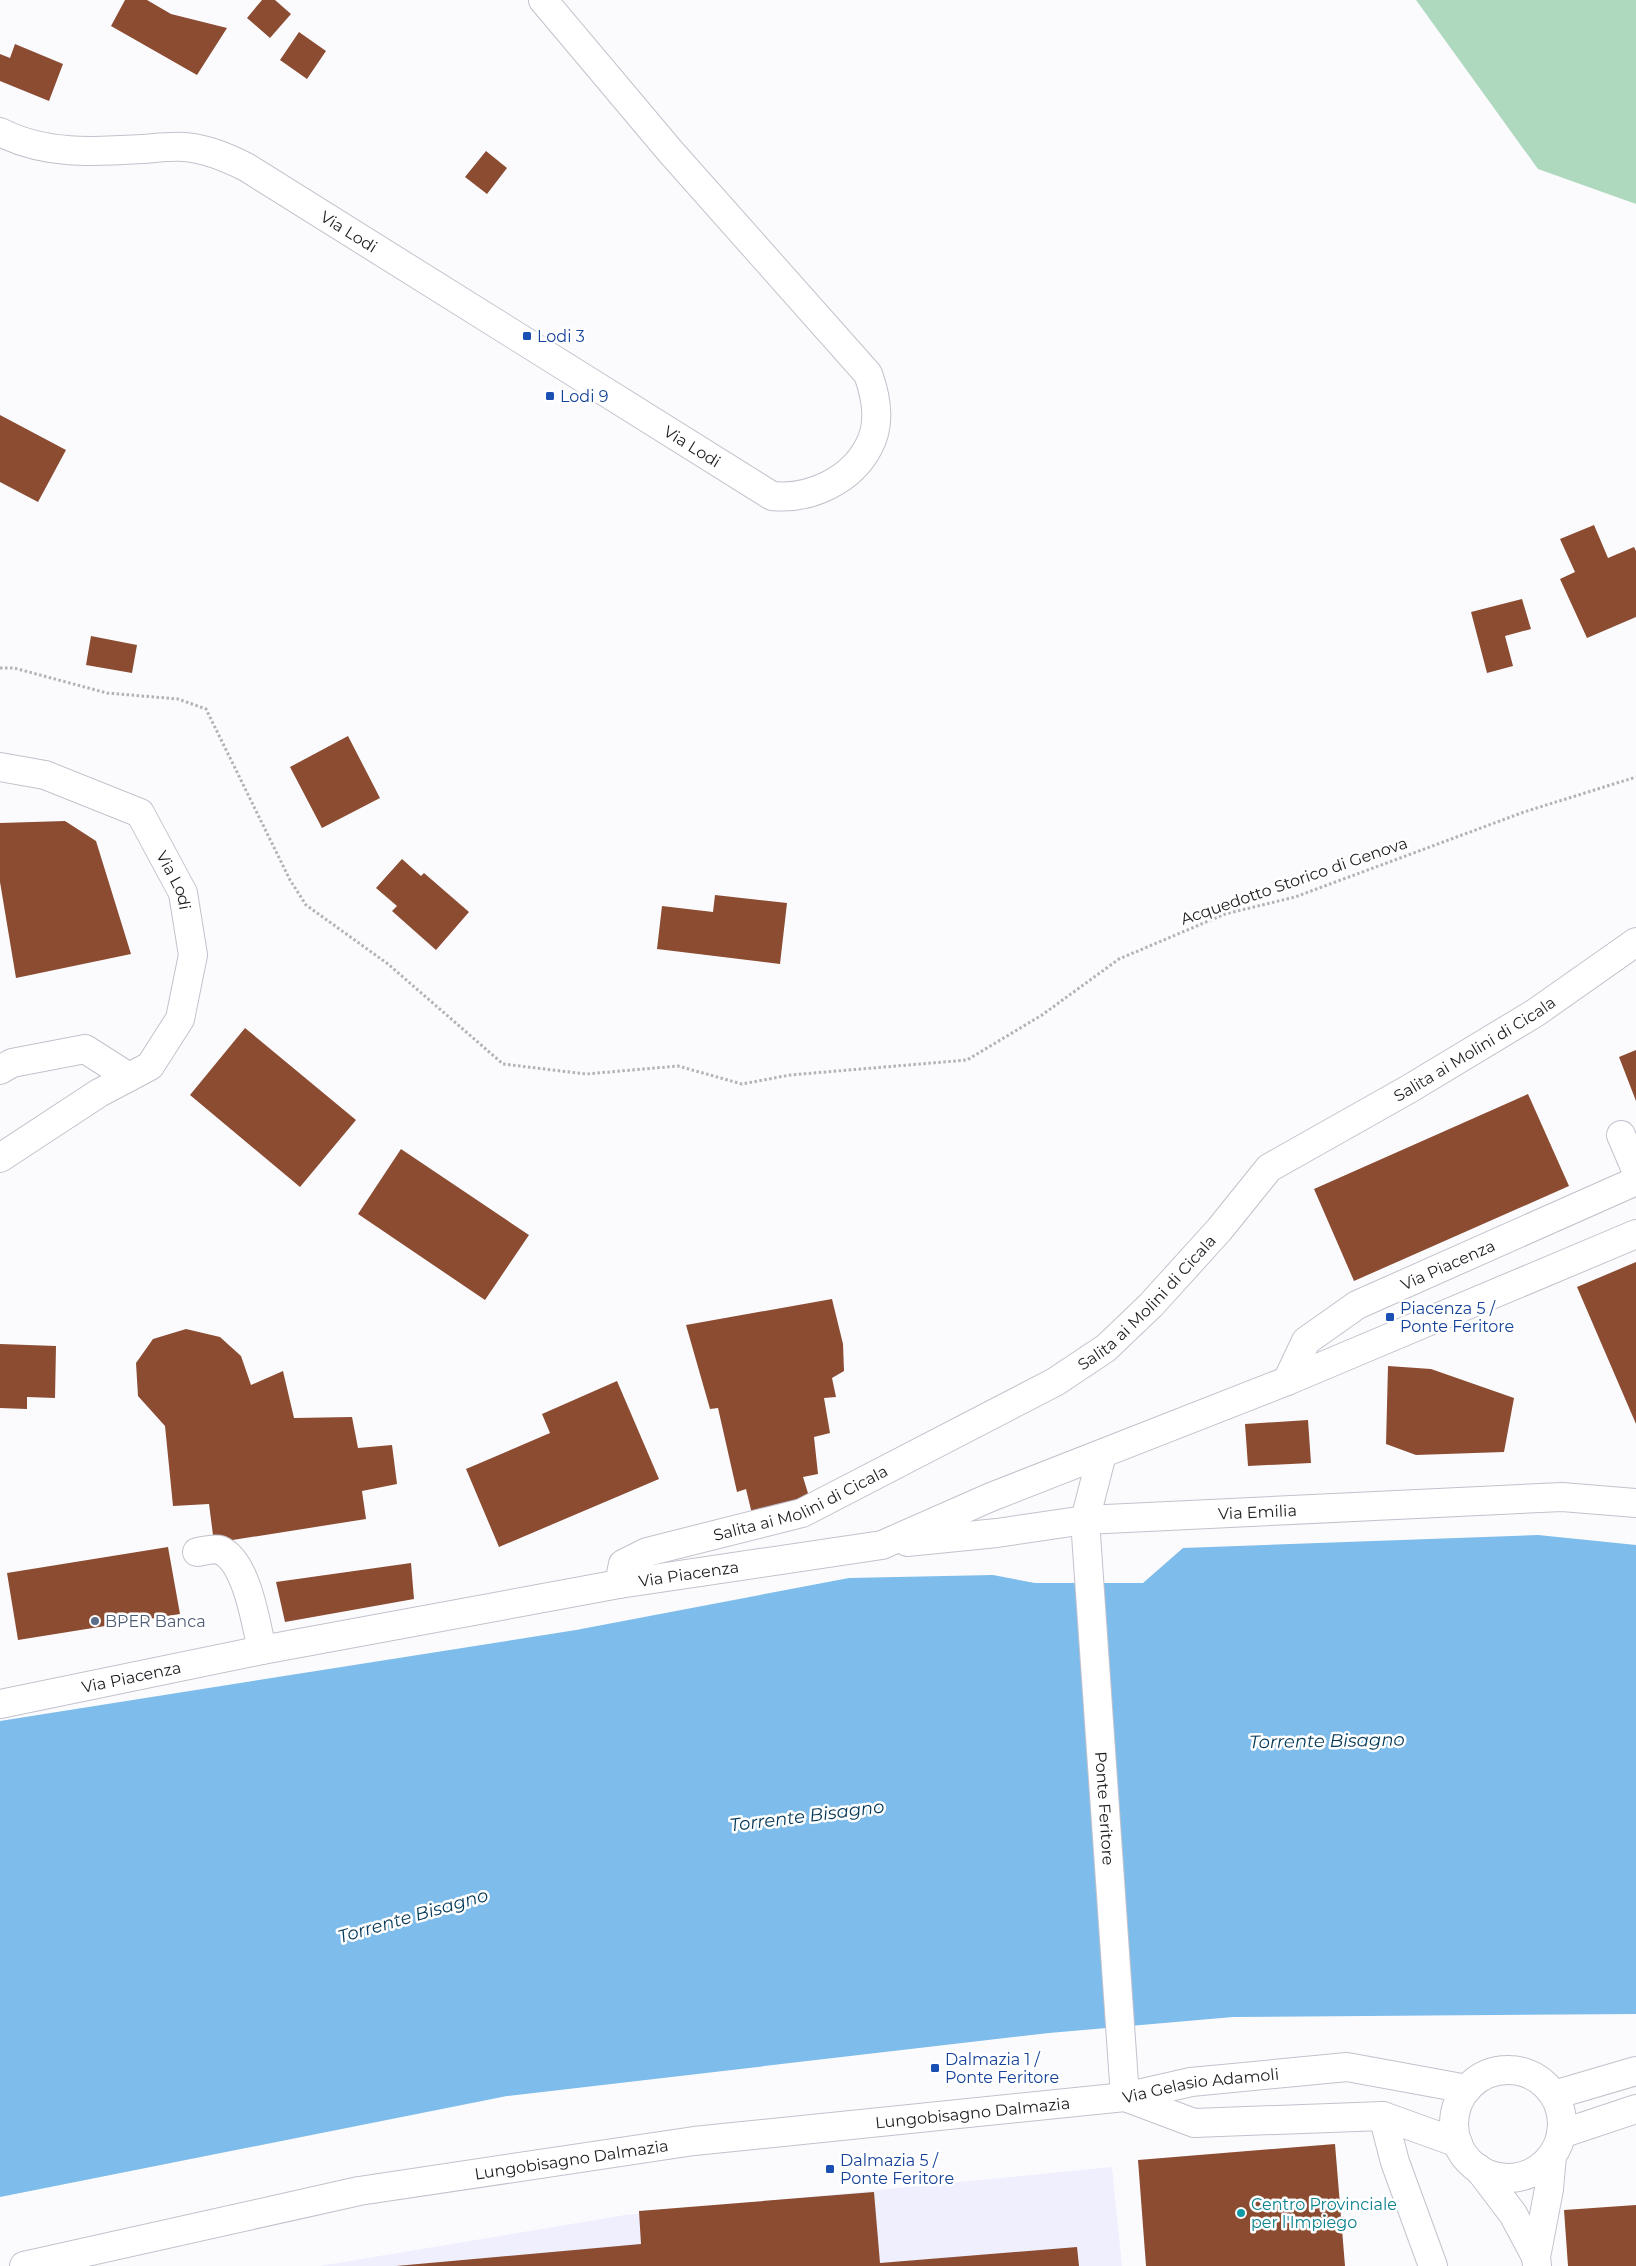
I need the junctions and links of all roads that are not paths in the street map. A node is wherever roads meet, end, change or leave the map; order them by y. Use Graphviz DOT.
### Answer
graph roads {
  1 [pos="543,0"];
  2 [pos="0,132"];
  3 [pos="0,767"];
  4 [pos="1636,942"];
  5 [pos="0,1070"];
  6 [pos="129,1077"];
  7 [pos="1621,1135"];
  8 [pos="0,1158"];
  9 [pos="1636,1170"];
  10 [pos="1636,1181"];
  11 [pos="1636,1234"];
  12 [pos="1287,1381"];
  13 [pos="1102,1454"];
  14 [pos="1636,1503"];
  15 [pos="1085,1520"];
  16 [pos="882,1544"];
  17 [pos="197,1552"];
  18 [pos="619,1584"];
  19 [pos="262,1650"];
  20 [pos="0,1704"];
  21 [pos="1636,2071"];
  22 [pos="1467,2089"];
  23 [pos="1554,2095"];
  24 [pos="1125,2096"];
  25 [pos="1636,2110"];
  26 [pos="1383,2116"];
  27 [pos="1458,2143"];
  28 [pos="1556,2145"];
  29 [pos="1478,2168"];
  30 [pos="1537,2261"];
  31 [pos="29,2266"];
  32 [pos="1433,2266"];
  1 -- 2 [label="main road, Via Lodi"];
  3 -- 6 [label="main road, Via Lodi"];
  4 -- 18 [label="main road, Salita ai Molini di Cicala"];
  5 -- 6 [label="main road"];
  6 -- 8 [label="main road, Via Lodi"];
  7 -- 9 [label="main road"];
  10 -- 12 [label="main road, Via Piacenza"];
  11 -- 12 [label="main road, Via Piacenza"];
  12 -- 13 [label="main road, Via Piacenza"];
  13 -- 15 [label="main road"];
  13 -- 16 [label="main road, Via Piacenza"];
  14 -- 15 [label="main road, Via Emilia"];
  15 -- 16 [label="main road, Via Emilia"];
  15 -- 24 [label="main road, Ponte Feritore"];
  16 -- 18 [label="main road, Via Piacenza"];
  17 -- 19 [label="main road"];
  18 -- 19 [label="main road, Via Piacenza"];
  19 -- 20 [label="main road, Via Piacenza"];
  21 -- 23 [label="main road"];
  22 -- 23 [label="main road"];
  22 -- 24 [label="main road, Via Gelasio Adamoli"];
  22 -- 27 [label="main road"];
  23 -- 28 [label="main road"];
  24 -- 26 [label="main road, Via Gelasio Adamoli"];
  24 -- 31 [label="main road, Lungobisagno Dalmazia"];
  25 -- 28 [label="main road"];
  26 -- 27 [label="main road, Via Gelasio Adamoli"];
  26 -- 32 [label="main road"];
  27 -- 29 [label="main road"];
  28 -- 29 [label="main road"];
  28 -- 30 [label="main road"];
  29 -- 30 [label="main road"];
}
